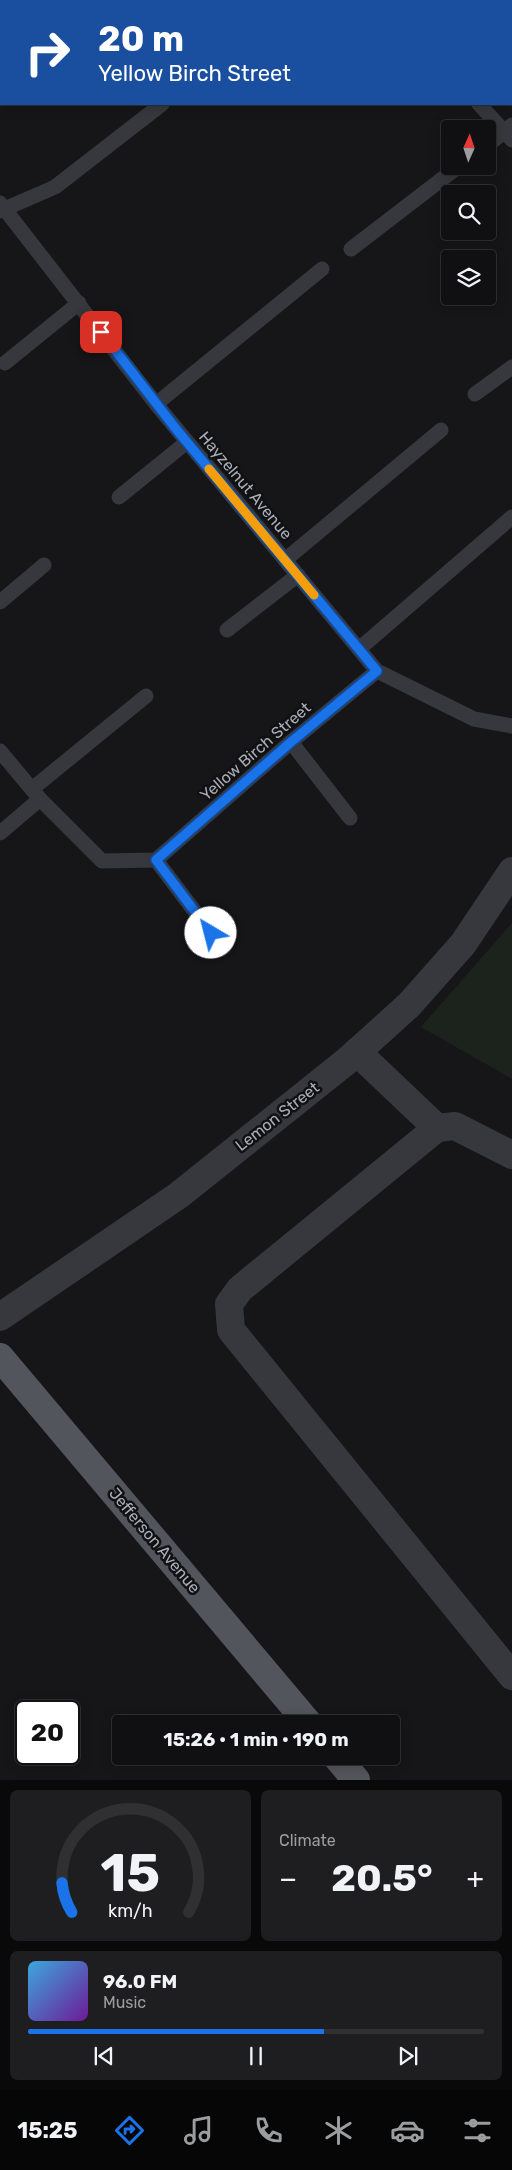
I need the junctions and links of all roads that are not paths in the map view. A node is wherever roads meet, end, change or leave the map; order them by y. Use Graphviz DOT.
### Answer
graph roads {
  1 [pos="161,105"];
  2 [pos="480,105"];
  3 [pos="510,132"];
  4 [pos="496,140"];
  5 [pos="447,175"];
  6 [pos="1,207"];
  7 [pos="350,250"];
  8 [pos="322,269"];
  9 [pos="79,303"];
  10 [pos="5,363"];
  11 [pos="512,367"];
  12 [pos="475,394"];
  13 [pos="156,404"];
  14 [pos="441,430"];
  15 [pos="187,442"];
  16 [pos="119,497"];
  17 [pos="512,517"];
  18 [pos="285,560"];
  19 [pos="44,564"];
  20 [pos="298,576"];
  21 [pos="0,602"];
  22 [pos="227,630"];
  23 [pos="359,649"];
  24 [pos="377,671"];
  25 [pos="146,696"];
  26 [pos="512,726"];
  27 [pos="291,742"];
  28 [pos="0,751"];
  29 [pos="36,794"];
  30 [pos="350,818"];
  31 [pos="0,833"];
  32 [pos="156,860"];
  33 [pos="512,871"];
  34 [pos="211,933"];
  35 [pos="357,1052"];
  36 [pos="437,1128"];
  37 [pos="512,1156"];
  38 [pos="0,1317"];
  39 [pos="0,1357"];
  40 [pos="512,1676"];
  41 [pos="301,1715"];
  42 [pos="344,1765"];
  43 [pos="356,1780"];
  1 -- 6 [label="lane"];
  2 -- 3 [label="lane"];
  3 -- 4 [label="lane"];
  5 -- 7 [label="lane"];
  6 -- 9 [label="lane, Hayzelnut Avenue"];
  8 -- 13 [label="lane"];
  9 -- 10 [label="lane"];
  9 -- 13 [label="lane, Hayzelnut Avenue"];
  11 -- 12 [label="lane"];
  13 -- 15 [label="lane, Hayzelnut Avenue"];
  14 -- 18 [label="lane"];
  15 -- 16 [label="lane"];
  15 -- 18 [label="lane, Hayzelnut Avenue"];
  17 -- 23 [label="lane"];
  18 -- 20 [label="lane, Hayzelnut Avenue"];
  19 -- 21 [label="lane"];
  20 -- 22 [label="lane"];
  20 -- 23 [label="lane, Hayzelnut Avenue"];
  23 -- 24 [label="lane, Hayzelnut Avenue"];
  24 -- 26 [label="lane, Hayzelnut Avenue"];
  24 -- 27 [label="lane, Yellow Birch Street"];
  25 -- 29 [label="lane"];
  27 -- 30 [label="lane"];
  27 -- 32 [label="lane, Yellow Birch Street"];
  28 -- 29 [label="lane"];
  29 -- 31 [label="lane"];
  29 -- 32 [label="lane"];
  32 -- 34 [label="lane"];
  33 -- 35 [label="street, Lemon Street"];
  35 -- 36 [label="street"];
  35 -- 38 [label="street, Lemon Street"];
  36 -- 37 [label="street"];
  36 -- 40 [label="street"];
  39 -- 41 [label="main road, Jefferson Avenue"];
  42 -- 43 [label="main road"];
}
